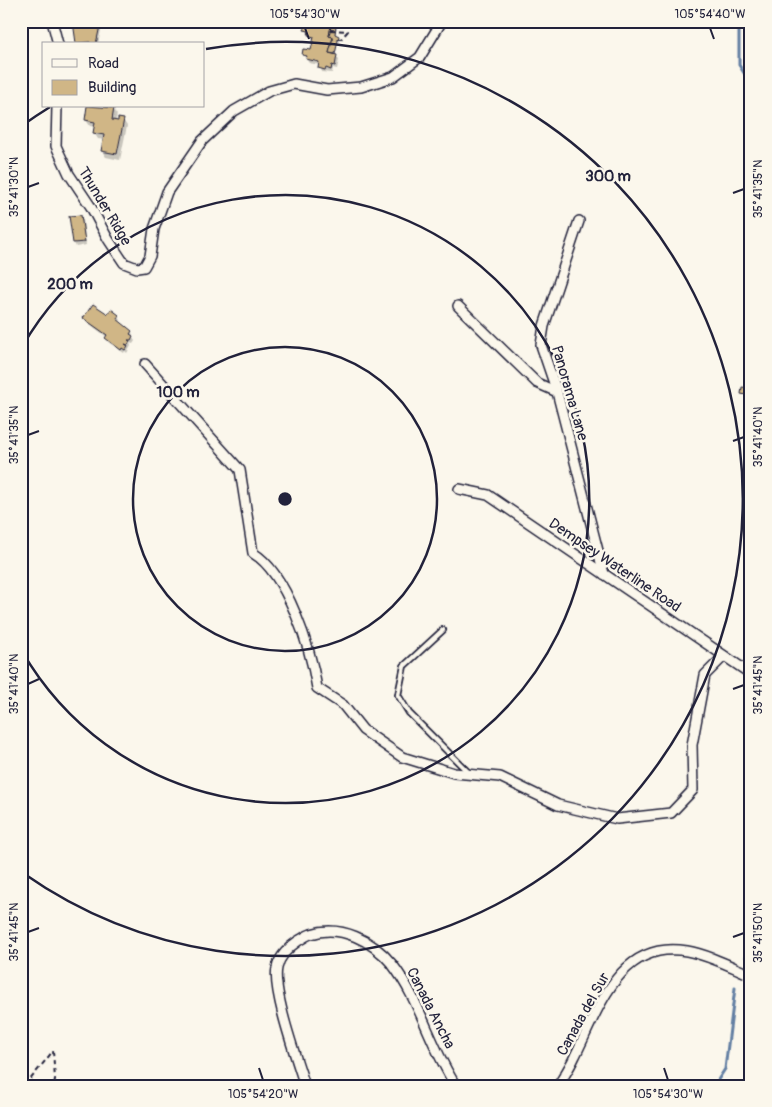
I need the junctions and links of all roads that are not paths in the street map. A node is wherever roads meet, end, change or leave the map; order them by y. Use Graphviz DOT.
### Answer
graph roads {
  1 [pos="52,21"];
  2 [pos="442,21"];
  3 [pos="57,42"];
  4 [pos="57,108"];
  5 [pos="579,221"];
  6 [pos="458,306"];
  7 [pos="145,364"];
  8 [pos="557,392"];
  9 [pos="459,489"];
  10 [pos="604,574"];
  11 [pos="443,630"];
  12 [pos="724,656"];
  13 [pos="751,674"];
  14 [pos="471,774"];
  15 [pos="751,975"];
  16 [pos="305,1086"];
  17 [pos="456,1086"];
  18 [pos="558,1086"];
  1 -- 3 [label="street"];
  2 -- 4 [label="street, Thunder Ridge"];
  5 -- 8 [label="street, Panorama Lane"];
  6 -- 8 [label="street"];
  7 -- 14 [label="street"];
  8 -- 10 [label="street, Panorama Lane"];
  9 -- 10 [label="street, Dempsey Waterline Road"];
  10 -- 12 [label="street, Dempsey Waterline Road"];
  11 -- 14 [label="lane"];
  12 -- 13 [label="street, Dempsey Waterline Road"];
  12 -- 14 [label="street"];
  15 -- 18 [label="street, Canada del Sur"];
  16 -- 17 [label="street, Canada Ancha"];
}
